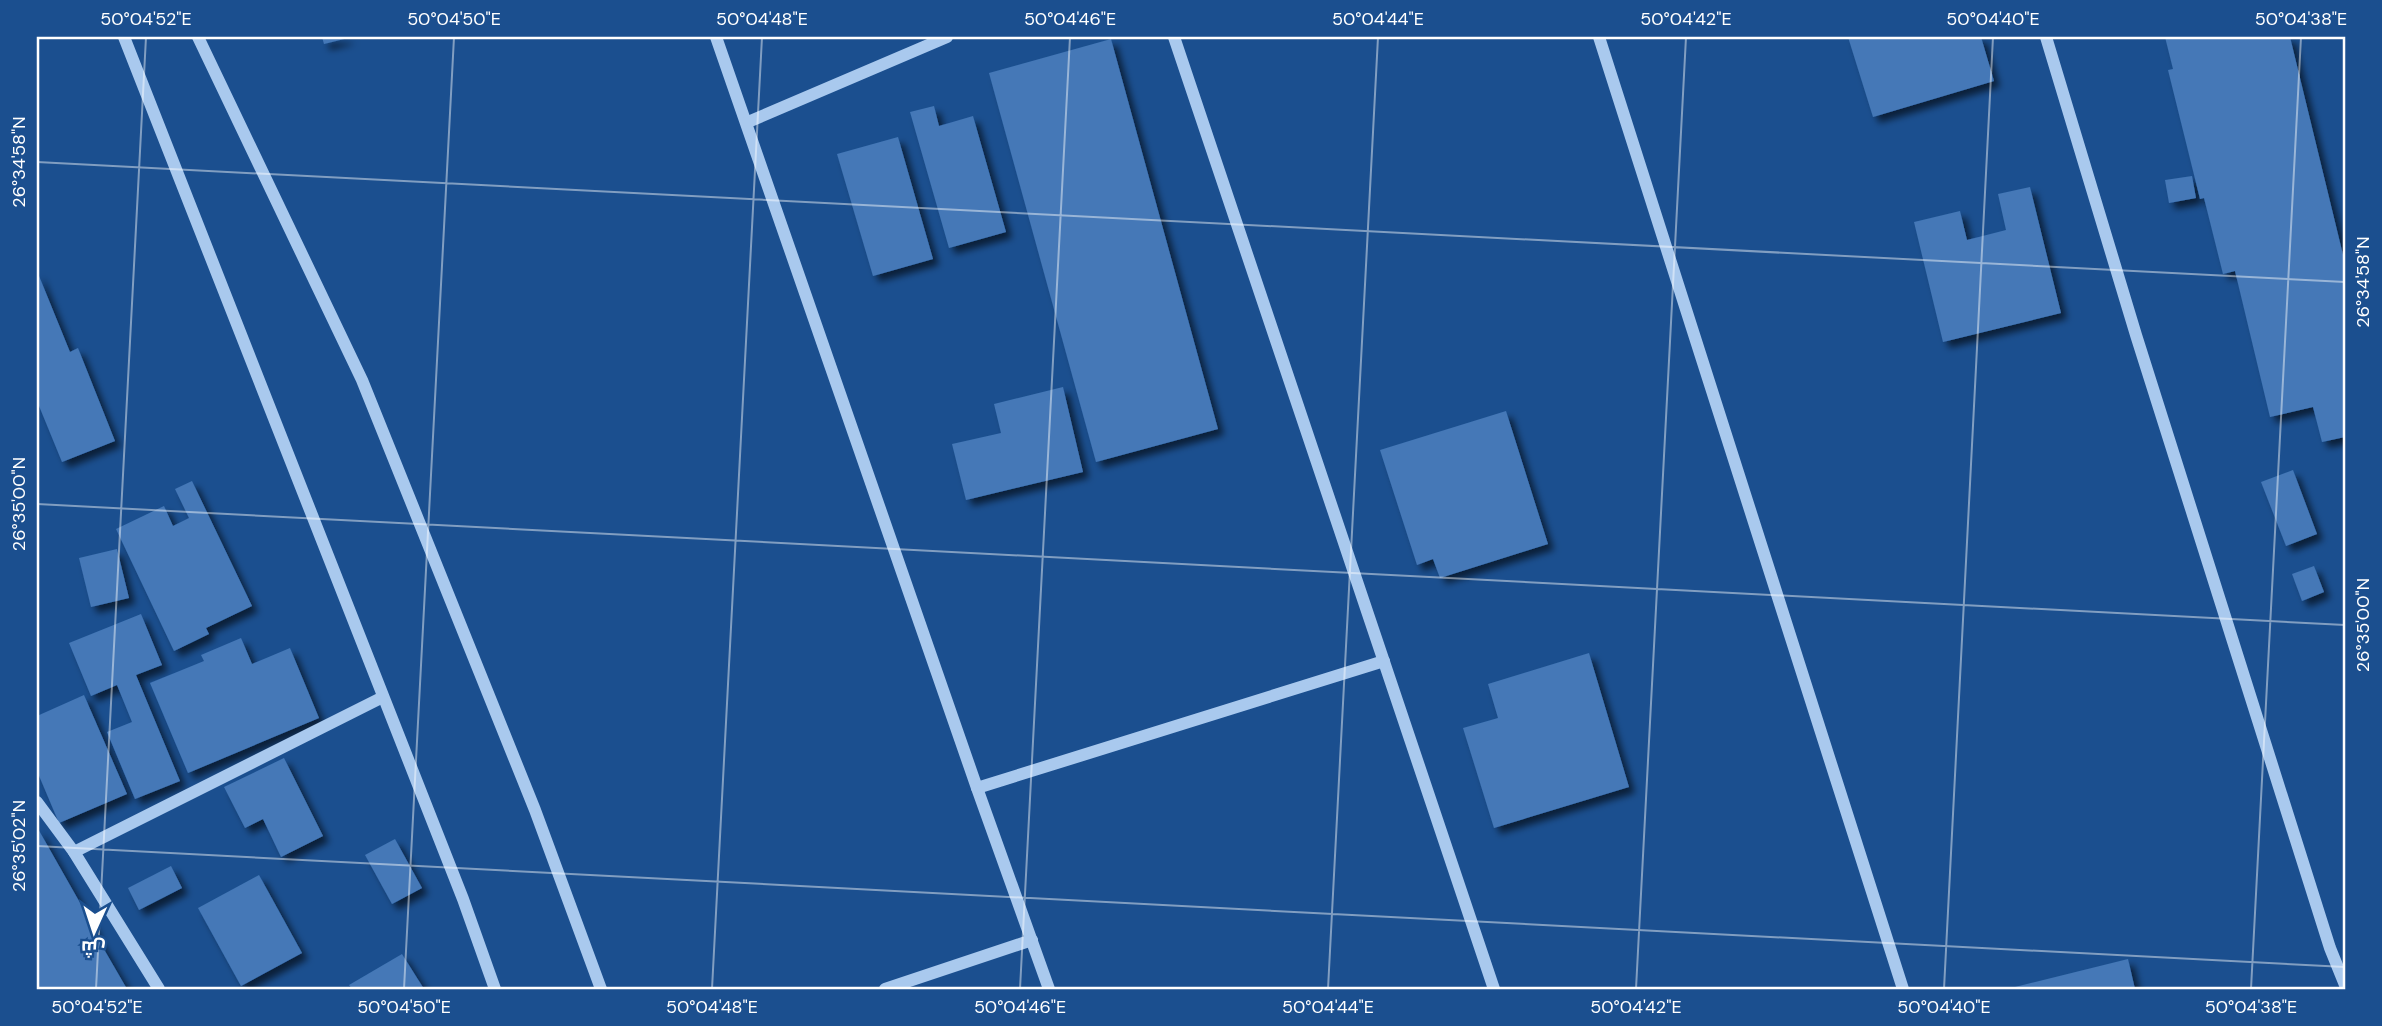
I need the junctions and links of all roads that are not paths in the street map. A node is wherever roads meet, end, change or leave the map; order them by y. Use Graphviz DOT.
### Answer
graph roads {
  1 [pos="124,37"];
  2 [pos="198,37"];
  3 [pos="716,37"];
  4 [pos="947,37"];
  5 [pos="1174,37"];
  6 [pos="1599,37"];
  7 [pos="2046,37"];
  8 [pos="748,122"];
  9 [pos="1384,661"];
  10 [pos="383,698"];
  11 [pos="976,788"];
  12 [pos="37,802"];
  13 [pos="74,852"];
  14 [pos="1032,940"];
  15 [pos="2345,985"];
  16 [pos="159,989"];
  17 [pos="495,989"];
  18 [pos="601,989"];
  19 [pos="885,989"];
  20 [pos="1049,989"];
  21 [pos="1494,989"];
  22 [pos="1903,989"];
  1 -- 10 [label="street"];
  2 -- 18 [label="street"];
  3 -- 8 [label="street"];
  4 -- 8 [label="street"];
  5 -- 9 [label="street"];
  6 -- 22 [label="street"];
  7 -- 15 [label="street"];
  8 -- 11 [label="street"];
  9 -- 11 [label="street"];
  9 -- 21 [label="street"];
  10 -- 13 [label="street"];
  10 -- 17 [label="street"];
  11 -- 14 [label="street"];
  12 -- 13 [label="street"];
  13 -- 16 [label="street"];
  14 -- 19 [label="street"];
  14 -- 20 [label="street"];
}
